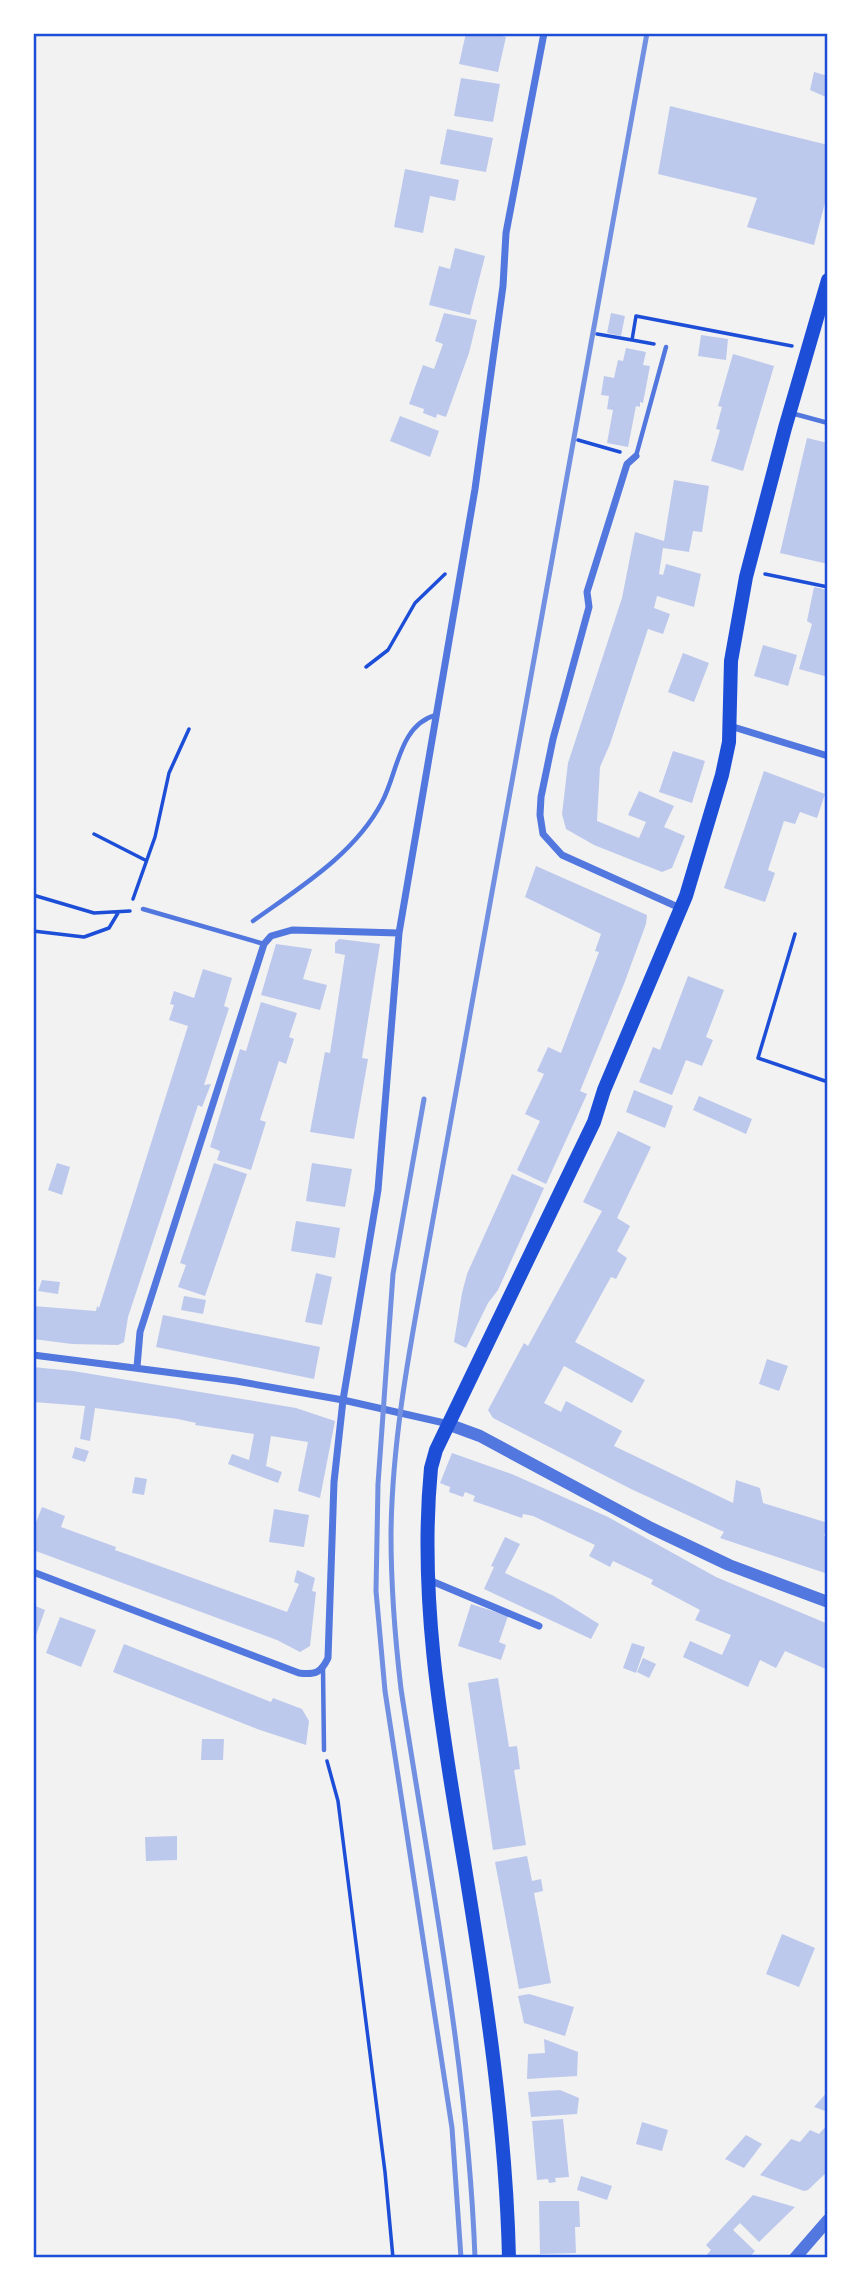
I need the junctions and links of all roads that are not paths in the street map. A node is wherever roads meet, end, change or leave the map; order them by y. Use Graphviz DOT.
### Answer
graph roads {
  1 [pos="544,33"];
  2 [pos="828,280"];
  3 [pos="666,347"];
  4 [pos="790,412"];
  5 [pos="828,423"];
  6 [pos="633,458"];
  7 [pos="436,715"];
  8 [pos="730,725"];
  9 [pos="828,756"];
  10 [pos="143,909"];
  11 [pos="681,909"];
  12 [pos="253,921"];
  13 [pos="399,933"];
  14 [pos="264,944"];
  15 [pos="33,1355"];
  16 [pos="137,1367"];
  17 [pos="343,1400"];
  18 [pos="450,1424"];
  19 [pos="33,1572"];
  20 [pos="428,1580"];
  21 [pos="828,1602"];
  22 [pos="539,1626"];
  23 [pos="323,1669"];
  24 [pos="324,1750"];
  25 [pos="828,2220"];
  26 [pos="509,2258"];
  27 [pos="795,2258"];
  1 -- 7 [label="street"];
  2 -- 4 [label="main road"];
  3 -- 6 [label="lane"];
  4 -- 5 [label="lane"];
  4 -- 8 [label="main road"];
  6 -- 11 [label="street"];
  7 -- 12 [label="lane"];
  7 -- 13 [label="street"];
  8 -- 9 [label="street"];
  8 -- 11 [label="main road"];
  10 -- 14 [label="lane"];
  11 -- 18 [label="main road"];
  13 -- 14 [label="street"];
  13 -- 17 [label="street"];
  14 -- 16 [label="street"];
  15 -- 16 [label="street"];
  16 -- 17 [label="street"];
  17 -- 18 [label="street"];
  17 -- 23 [label="street"];
  18 -- 20 [label="main road"];
  18 -- 21 [label="street"];
  19 -- 23 [label="street"];
  20 -- 22 [label="street"];
  20 -- 26 [label="main road"];
  23 -- 24 [label="lane"];
  25 -- 27 [label="street"];
}
